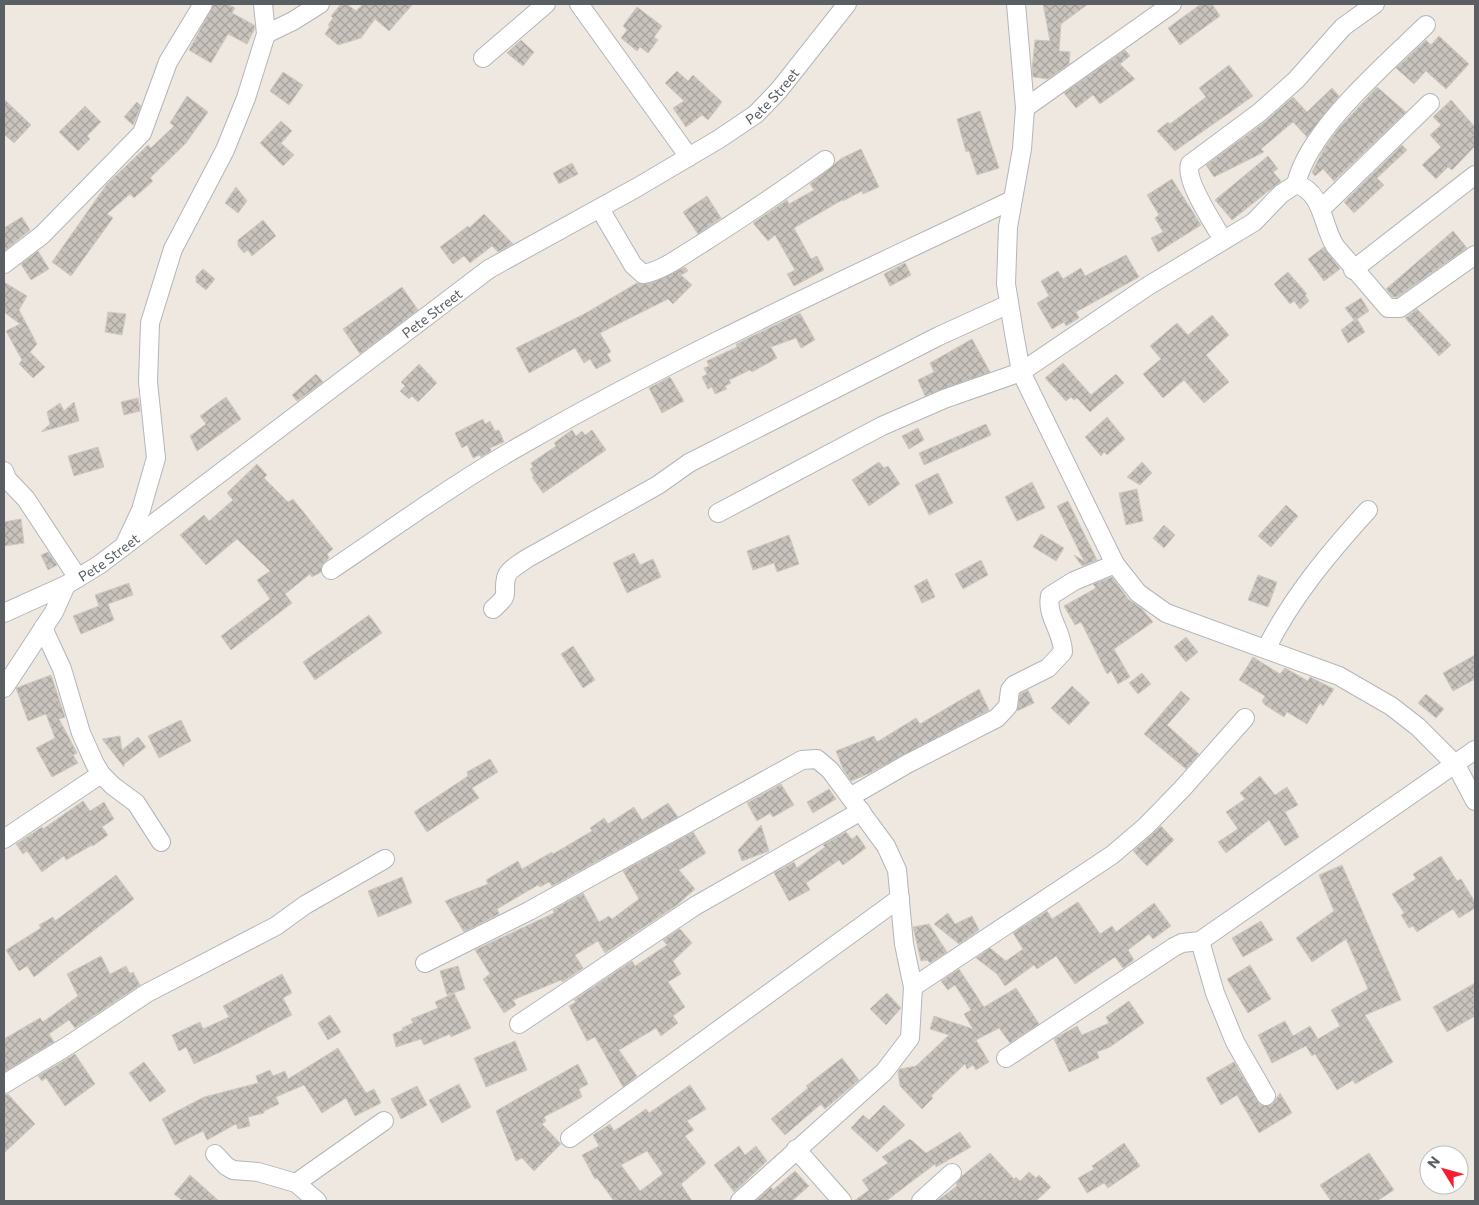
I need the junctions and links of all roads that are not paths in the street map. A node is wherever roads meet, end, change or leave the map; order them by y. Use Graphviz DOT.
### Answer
graph roads {
  1 [pos="203,4"];
  2 [pos="263,4"];
  3 [pos="320,4"];
  4 [pos="546,4"];
  5 [pos="579,4"];
  6 [pos="847,4"];
  7 [pos="1016,4"];
  8 [pos="1172,4"];
  9 [pos="1375,4"];
  10 [pos="1426,25"];
  11 [pos="266,34"];
  12 [pos="483,58"];
  13 [pos="1430,103"];
  14 [pos="1025,108"];
  15 [pos="689,157"];
  16 [pos="825,160"];
  17 [pos="1475,175"];
  18 [pos="1296,184"];
  19 [pos="1012,200"];
  20 [pos="600,209"];
  21 [pos="1321,209"];
  22 [pos="1223,240"];
  23 [pos="1475,255"];
  24 [pos="4,264"];
  25 [pos="1353,270"];
  26 [pos="1009,304"];
  27 [pos="1021,372"];
  28 [pos="4,471"];
  29 [pos="1368,510"];
  30 [pos="718,513"];
  31 [pos="124,547"];
  32 [pos="1115,564"];
  33 [pos="331,570"];
  34 [pos="72,581"];
  35 [pos="493,609"];
  36 [pos="4,613"];
  37 [pos="43,628"];
  38 [pos="1266,649"];
  39 [pos="4,688"];
  40 [pos="1245,718"];
  41 [pos="1475,750"];
  42 [pos="1456,765"];
  43 [pos="100,774"];
  44 [pos="1475,801"];
  45 [pos="856,804"];
  46 [pos="4,839"];
  47 [pos="161,842"];
  48 [pos="385,859"];
  49 [pos="900,898"];
  50 [pos="1200,941"];
  51 [pos="425,963"];
  52 [pos="913,987"];
  53 [pos="519,1024"];
  54 [pos="1006,1058"];
  55 [pos="4,1084"];
  56 [pos="1266,1096"];
  57 [pos="384,1121"];
  58 [pos="570,1138"];
  59 [pos="796,1149"];
  60 [pos="215,1154"];
  61 [pos="952,1173"];
  62 [pos="296,1183"];
  63 [pos="317,1201"];
  64 [pos="740,1201"];
  65 [pos="842,1201"];
  66 [pos="921,1201"];
  1 -- 24 [label="street"];
  2 -- 11 [label="street"];
  3 -- 11 [label="street"];
  4 -- 12 [label="street"];
  5 -- 15 [label="street"];
  6 -- 15 [label="street, Pete Street"];
  7 -- 14 [label="street"];
  8 -- 14 [label="street"];
  9 -- 22 [label="street"];
  10 -- 18 [label="street"];
  11 -- 31 [label="street"];
  13 -- 21 [label="street"];
  14 -- 19 [label="street"];
  15 -- 20 [label="street, Pete Street"];
  16 -- 20 [label="street"];
  17 -- 25 [label="street"];
  18 -- 21 [label="street"];
  18 -- 22 [label="street"];
  19 -- 26 [label="street"];
  19 -- 33 [label="street"];
  20 -- 31 [label="street, Pete Street"];
  21 -- 25 [label="street"];
  22 -- 27 [label="street"];
  23 -- 25 [label="street"];
  26 -- 27 [label="street"];
  26 -- 35 [label="street"];
  27 -- 30 [label="street"];
  27 -- 32 [label="street"];
  28 -- 34 [label="street"];
  29 -- 38 [label="street"];
  31 -- 34 [label="street, Pete Street"];
  32 -- 38 [label="street"];
  32 -- 45 [label="street"];
  34 -- 36 [label="street, Pete Street"];
  34 -- 37 [label="street"];
  37 -- 39 [label="street"];
  37 -- 43 [label="street"];
  38 -- 42 [label="street"];
  40 -- 52 [label="street"];
  41 -- 42 [label="street"];
  42 -- 44 [label="street"];
  42 -- 50 [label="street"];
  43 -- 46 [label="street"];
  43 -- 47 [label="street"];
  45 -- 49 [label="street"];
  45 -- 51 [label="street"];
  45 -- 53 [label="street"];
  48 -- 55 [label="street"];
  49 -- 52 [label="street"];
  49 -- 58 [label="street"];
  50 -- 54 [label="street"];
  50 -- 56 [label="street"];
  52 -- 59 [label="street"];
  57 -- 62 [label="street"];
  59 -- 64 [label="street"];
  59 -- 65 [label="street"];
  60 -- 62 [label="street"];
  61 -- 66 [label="street"];
  62 -- 63 [label="street"];
}
